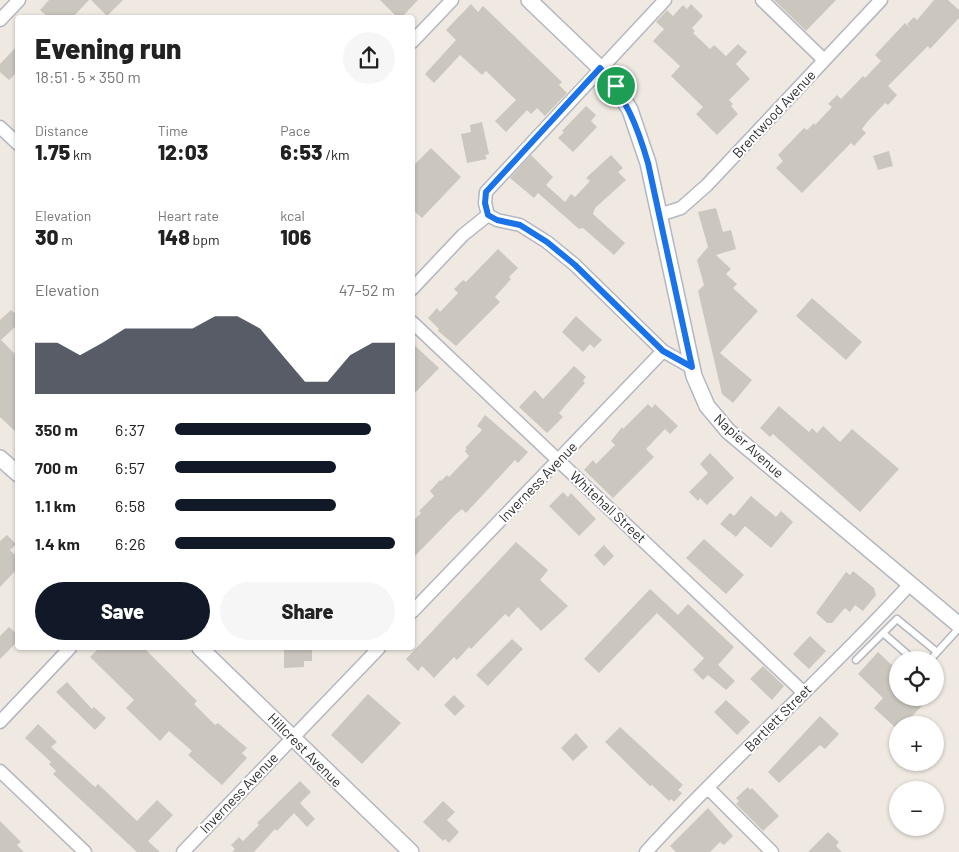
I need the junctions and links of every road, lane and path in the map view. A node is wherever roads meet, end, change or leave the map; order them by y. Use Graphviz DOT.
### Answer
graph roads {
  1 [pos="19,0"];
  2 [pos="452,0"];
  3 [pos="529,0"];
  4 [pos="665,0"];
  5 [pos="762,0"];
  6 [pos="880,0"];
  7 [pos="0,20"];
  8 [pos="415,39"];
  9 [pos="824,60"];
  10 [pos="600,68"];
  11 [pos="0,127"];
  12 [pos="15,141"];
  13 [pos="488,215"];
  14 [pos="659,215"];
  15 [pos="415,286"];
  16 [pos="415,325"];
  17 [pos="663,351"];
  18 [pos="692,367"];
  19 [pos="0,458"];
  20 [pos="558,461"];
  21 [pos="15,471"];
  22 [pos="910,584"];
  23 [pos="415,609"];
  24 [pos="959,627"];
  25 [pos="883,633"];
  26 [pos="68,650"];
  27 [pos="202,650"];
  28 [pos="377,650"];
  29 [pos="904,651"];
  30 [pos="936,651"];
  31 [pos="938,651"];
  32 [pos="856,660"];
  33 [pos="803,692"];
  34 [pos="0,722"];
  35 [pos="294,736"];
  36 [pos="0,771"];
  37 [pos="708,788"];
  38 [pos="84,852"];
  39 [pos="183,852"];
  40 [pos="411,852"];
  41 [pos="646,852"];
  42 [pos="772,852"];
  1 -- 7 [label="street"];
  2 -- 8 [label="street"];
  3 -- 10 [label="street, Napier Avenue"];
  4 -- 10 [label="street"];
  5 -- 9 [label="street"];
  6 -- 9 [label="street, Brentwood Avenue"];
  9 -- 14 [label="street, Brentwood Avenue"];
  10 -- 13 [label="street"];
  10 -- 14 [label="street, Napier Avenue"];
  11 -- 12 [label="street"];
  13 -- 15 [label="street"];
  13 -- 17 [label="street"];
  14 -- 18 [label="street, Napier Avenue"];
  16 -- 20 [label="street, Whitehall Street"];
  17 -- 18 [label="street"];
  17 -- 20 [label="street, Inverness Avenue"];
  18 -- 22 [label="street, Napier Avenue"];
  19 -- 21 [label="street"];
  20 -- 23 [label="street, Inverness Avenue"];
  20 -- 33 [label="street, Whitehall Street"];
  22 -- 24 [label="street, Napier Avenue"];
  22 -- 33 [label="street, Bartlett Street"];
  24 -- 31 [label="lane"];
  25 -- 29 [label="lane"];
  25 -- 30 [label="lane"];
  25 -- 32 [label="lane"];
  26 -- 34 [label="street"];
  27 -- 35 [label="street, Hillcrest Avenue"];
  28 -- 35 [label="street, Inverness Avenue"];
  33 -- 37 [label="street, Bartlett Street"];
  35 -- 39 [label="street, Inverness Avenue"];
  35 -- 40 [label="street, Hillcrest Avenue"];
  36 -- 38 [label="street"];
  37 -- 41 [label="street, Bartlett Street"];
  37 -- 42 [label="street"];
}
